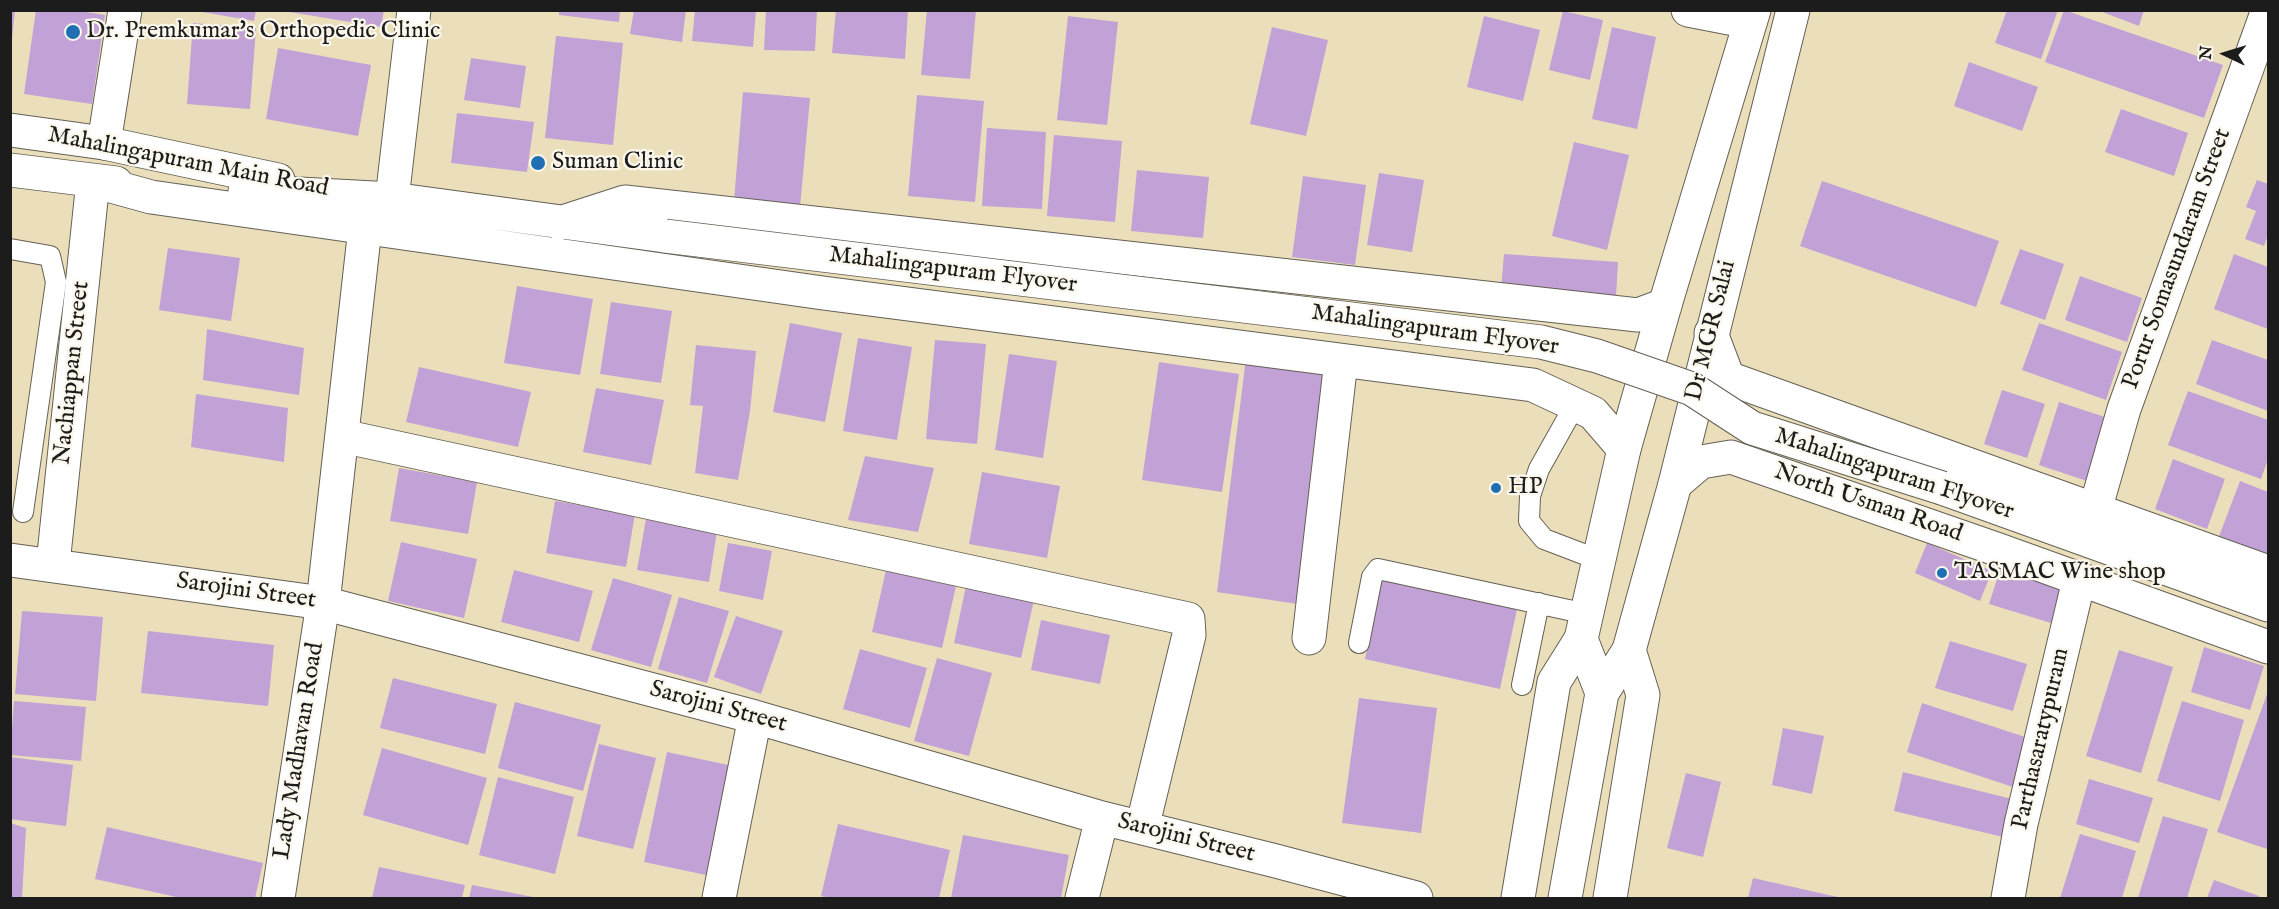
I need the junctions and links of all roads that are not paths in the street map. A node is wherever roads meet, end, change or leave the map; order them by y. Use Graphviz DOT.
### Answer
graph roads {
  1 [pos="124,10"];
  2 [pos="414,10"];
  3 [pos="1688,10"];
  4 [pos="1793,10"];
  5 [pos="2268,10"];
  6 [pos="1752,16"];
  7 [pos="10,130"];
  8 [pos="104,143"];
  9 [pos="10,170"];
  10 [pos="93,182"];
  11 [pos="374,208"];
  12 [pos="560,224"];
  13 [pos="10,249"];
  14 [pos="1665,305"];
  15 [pos="1711,333"];
  16 [pos="1341,361"];
  17 [pos="1575,405"];
  18 [pos="1833,416"];
  19 [pos="342,436"];
  20 [pos="1624,449"];
  21 [pos="1675,484"];
  22 [pos="1809,484"];
  23 [pos="2095,510"];
  24 [pos="23,512"];
  25 [pos="10,560"];
  26 [pos="1599,560"];
  27 [pos="53,564"];
  28 [pos="2268,572"];
  29 [pos="2079,580"];
  30 [pos="323,603"];
  31 [pos="1539,603"];
  32 [pos="2268,605"];
  33 [pos="1584,627"];
  34 [pos="1309,638"];
  35 [pos="1359,643"];
  36 [pos="2268,647"];
  37 [pos="1629,650"];
  38 [pos="1522,685"];
  39 [pos="1601,700"];
  40 [pos="755,717"];
  41 [pos="1102,818"];
  42 [pos="1142,828"];
  43 [pos="278,898"];
  44 [pos="719,898"];
  45 [pos="1082,898"];
  46 [pos="1416,898"];
  47 [pos="1518,898"];
  48 [pos="1564,898"];
  49 [pos="1610,898"];
  50 [pos="2008,898"];
  1 -- 8 [label="main road"];
  2 -- 11 [label="main road, Lady Madhavan Road"];
  3 -- 6 [label="main road"];
  4 -- 15 [label="main road, Dr MGR Salai"];
  5 -- 23 [label="main road, Porur Somasundaram Street"];
  6 -- 14 [label="main road, Dr MGR Salai"];
  7 -- 8 [label="main road, Mahalingapuram Main Road"];
  8 -- 11 [label="main road, Mahalingapuram Main Road"];
  9 -- 10 [label="main road, Mahalingapuram Main Road"];
  10 -- 11 [label="main road, Mahalingapuram Main Road"];
  10 -- 27 [label="main road, Nachiappan Street"];
  11 -- 12 [label="main road, Mahalingapuram Main Road"];
  11 -- 16 [label="main road"];
  11 -- 19 [label="main road, Lady Madhavan Road"];
  12 -- 14 [label="main road"];
  12 -- 32 [label="main road, Mahalingapuram Flyover, bridge"];
  13 -- 24 [label="lane"];
  14 -- 20 [label="main road, Dr MGR Salai"];
  15 -- 18 [label="main road"];
  15 -- 21 [label="main road, Dr MGR Salai"];
  16 -- 17 [label="main road"];
  16 -- 34 [label="main road"];
  17 -- 20 [label="main road"];
  17 -- 26 [label="lane"];
  18 -- 22 [label="main road"];
  18 -- 23 [label="main road"];
  19 -- 30 [label="main road, Lady Madhavan Road"];
  19 -- 42 [label="main road"];
  20 -- 26 [label="main road, Dr MGR Salai"];
  21 -- 22 [label="main road, North Usman Road"];
  21 -- 37 [label="main road, Dr MGR Salai"];
  22 -- 29 [label="main road, North Usman Road"];
  23 -- 28 [label="main road"];
  25 -- 27 [label="main road, Sarojini Street"];
  26 -- 33 [label="main road, Dr MGR Salai"];
  27 -- 30 [label="main road, Sarojini Street"];
  29 -- 36 [label="main road, North Usman Road"];
  29 -- 50 [label="main road, Parthasaratypuram"];
  30 -- 40 [label="main road, Sarojini Street"];
  30 -- 43 [label="main road, Lady Madhavan Road"];
  31 -- 33 [label="lane"];
  31 -- 35 [label="lane"];
  31 -- 38 [label="lane"];
  33 -- 39 [label="main road"];
  33 -- 47 [label="main road"];
  37 -- 39 [label="main road, Dr MGR Salai"];
  37 -- 49 [label="main road"];
  39 -- 48 [label="main road"];
  40 -- 41 [label="main road, Sarojini Street"];
  40 -- 44 [label="main road"];
  41 -- 42 [label="main road, Sarojini Street"];
  41 -- 45 [label="main road"];
  42 -- 46 [label="main road, Sarojini Street"];
}
